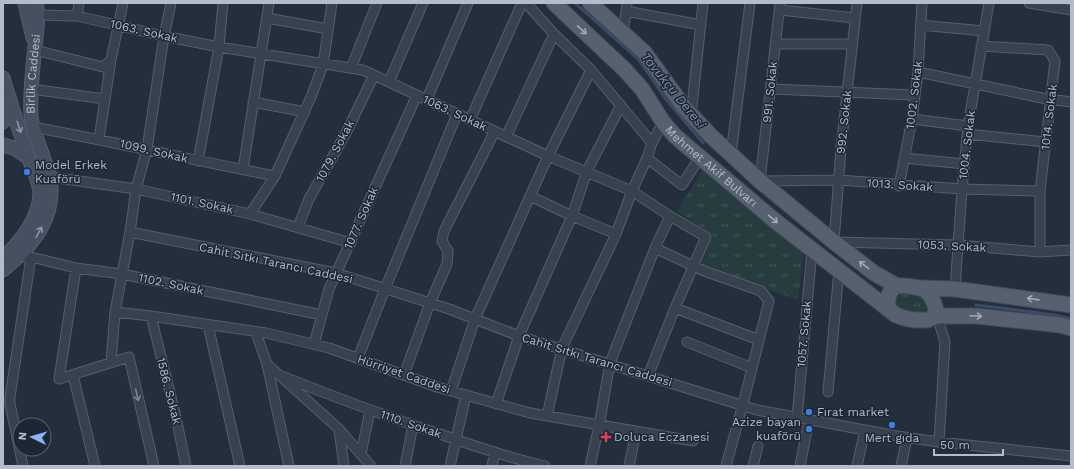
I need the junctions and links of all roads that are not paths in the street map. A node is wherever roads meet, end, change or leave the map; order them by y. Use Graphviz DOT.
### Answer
graph roads {
  1 [pos="24,3"];
  2 [pos="79,3"];
  3 [pos="123,3"];
  4 [pos="171,3"];
  5 [pos="223,3"];
  6 [pos="269,3"];
  7 [pos="332,3"];
  8 [pos="377,3"];
  9 [pos="423,3"];
  10 [pos="468,3"];
  11 [pos="522,3"];
  12 [pos="526,3"];
  13 [pos="554,3"];
  14 [pos="590,3"];
  15 [pos="703,3"];
  16 [pos="750,3"];
  17 [pos="857,3"];
  18 [pos="922,3"];
  19 [pos="989,3"];
  20 [pos="1029,3"];
  21 [pos="626,7"];
  22 [pos="780,7"];
  23 [pos="37,9"];
  24 [pos="1071,10"];
  25 [pos="78,16"];
  26 [pos="267,18"];
  27 [pos="855,18"];
  28 [pos="701,25"];
  29 [pos="920,25"];
  30 [pos="119,26"];
  31 [pos="328,30"];
  32 [pos="984,31"];
  33 [pos="554,34"];
  34 [pos="623,34"];
  35 [pos="164,36"];
  36 [pos="776,44"];
  37 [pos="852,44"];
  38 [pos="981,46"];
  39 [pos="219,47"];
  40 [pos="35,50"];
  41 [pos="260,54"];
  42 [pos="111,60"];
  43 [pos="323,64"];
  44 [pos="351,68"];
  45 [pos="591,70"];
  46 [pos="918,72"];
  47 [pos="374,75"];
  48 [pos="3,78"];
  49 [pos="389,82"];
  50 [pos="975,84"];
  51 [pos="31,89"];
  52 [pos="771,89"];
  53 [pos="847,93"];
  54 [pos="416,95"];
  55 [pos="914,95"];
  56 [pos="9,97"];
  57 [pos="105,99"];
  58 [pos="427,99"];
  59 [pos="1052,99"];
  60 [pos="253,102"];
  61 [pos="1071,102"];
  62 [pos="621,105"];
  63 [pos="305,112"];
  64 [pos="457,114"];
  65 [pos="691,116"];
  66 [pos="912,119"];
  67 [pos="470,120"];
  68 [pos="3,122"];
  69 [pos="663,122"];
  70 [pos="33,127"];
  71 [pos="968,130"];
  72 [pos="496,132"];
  73 [pos="506,137"];
  74 [pos="99,139"];
  75 [pos="1046,142"];
  76 [pos="652,143"];
  77 [pos="3,145"];
  78 [pos="147,149"];
  79 [pos="730,154"];
  80 [pos="548,156"];
  81 [pos="700,156"];
  82 [pos="29,158"];
  83 [pos="647,158"];
  84 [pos="904,158"];
  85 [pos="198,161"];
  86 [pos="965,164"];
  87 [pos="243,170"];
  88 [pos="587,172"];
  89 [pos="275,176"];
  90 [pos="50,177"];
  91 [pos="839,180"];
  92 [pos="760,181"];
  93 [pos="899,186"];
  94 [pos="136,189"];
  95 [pos="962,189"];
  96 [pos="632,191"];
  97 [pos="1040,191"];
  98 [pos="530,196"];
  99 [pos="250,214"];
  100 [pos="572,216"];
  101 [pos="670,216"];
  102 [pos="298,227"];
  103 [pos="130,232"];
  104 [pos="616,234"];
  105 [pos="834,242"];
  106 [pos="351,243"];
  107 [pos="958,245"];
  108 [pos="655,248"];
  109 [pos="812,250"];
  110 [pos="1071,250"];
  111 [pos="1040,252"];
  112 [pos="25,257"];
  113 [pos="3,259"];
  114 [pos="693,265"];
  115 [pos="76,268"];
  116 [pos="3,270"];
  117 [pos="839,270"];
  118 [pos="122,274"];
  119 [pos="336,274"];
  120 [pos="897,286"];
  121 [pos="922,288"];
  122 [pos="385,289"];
  123 [pos="955,289"];
  124 [pos="430,303"];
  125 [pos="1071,305"];
  126 [pos="675,308"];
  127 [pos="888,309"];
  128 [pos="115,312"];
  129 [pos="322,315"];
  130 [pos="151,316"];
  131 [pos="937,316"];
  132 [pos="475,319"];
  133 [pos="208,325"];
  134 [pos="1071,328"];
  135 [pos="256,333"];
  136 [pos="519,336"];
  137 [pos="759,340"];
  138 [pos="687,342"];
  139 [pos="314,344"];
  140 [pos="562,348"];
  141 [pos="358,358"];
  142 [pos="111,362"];
  143 [pos="610,363"];
  144 [pos="267,364"];
  145 [pos="752,368"];
  146 [pos="74,375"];
  147 [pos="279,375"];
  148 [pos="404,375"];
  149 [pos="648,376"];
  150 [pos="451,391"];
  151 [pos="828,392"];
  152 [pos="466,395"];
  153 [pos="496,404"];
  154 [pos="6,405"];
  155 [pos="742,406"];
  156 [pos="370,410"];
  157 [pos="547,416"];
  158 [pos="797,418"];
  159 [pos="809,420"];
  160 [pos="413,425"];
  161 [pos="599,426"];
  162 [pos="339,429"];
  163 [pos="865,430"];
  164 [pos="636,432"];
  165 [pos="906,438"];
  166 [pos="455,439"];
  167 [pos="693,441"];
  168 [pos="939,442"];
  169 [pos="758,446"];
  170 [pos="494,452"];
  171 [pos="361,454"];
  172 [pos="1071,456"];
  173 [pos="23,466"];
  174 [pos="95,466"];
  175 [pos="154,466"];
  176 [pos="186,466"];
  177 [pos="240,466"];
  178 [pos="289,466"];
  179 [pos="344,466"];
  180 [pos="371,466"];
  181 [pos="405,466"];
  182 [pos="450,466"];
  183 [pos="492,466"];
  184 [pos="545,466"];
  185 [pos="590,466"];
  186 [pos="629,466"];
  187 [pos="726,466"];
  188 [pos="753,466"];
  189 [pos="800,466"];
  190 [pos="857,466"];
  191 [pos="901,466"];
  1 -- 40 [label="main road"];
  2 -- 25 [label="street"];
  3 -- 30 [label="street"];
  4 -- 35 [label="street"];
  5 -- 39 [label="street"];
  6 -- 26 [label="street"];
  7 -- 31 [label="street"];
  8 -- 44 [label="street"];
  9 -- 49 [label="street"];
  10 -- 58 [label="street"];
  11 -- 67 [label="street"];
  12 -- 33 [label="street"];
  13 -- 69 [label="main road, Mehmet Akif Bulvarı, one-way"];
  14 -- 34 [label="main road, Mehmet Akif Bulvarı"];
  15 -- 28 [label="street"];
  16 -- 79 [label="street"];
  17 -- 27 [label="street, 992. Sokak"];
  18 -- 29 [label="street, 1002. Sokak"];
  19 -- 32 [label="street, 1004. Sokak"];
  20 -- 24 [label="street"];
  21 -- 28 [label="street"];
  21 -- 34 [label="street"];
  22 -- 27 [label="street"];
  22 -- 36 [label="street, 991. Sokak"];
  23 -- 25 [label="street, 1063. Sokak"];
  23 -- 40 [label="main road, Birlik Caddesi"];
  25 -- 30 [label="street, 1063. Sokak"];
  26 -- 31 [label="street"];
  26 -- 41 [label="street"];
  27 -- 37 [label="street, 992. Sokak"];
  28 -- 65 [label="street"];
  29 -- 32 [label="street"];
  29 -- 46 [label="street, 1002. Sokak"];
  30 -- 35 [label="street, 1063. Sokak"];
  30 -- 42 [label="street"];
  31 -- 43 [label="street"];
  32 -- 38 [label="street, 1004. Sokak"];
  33 -- 45 [label="street"];
  33 -- 73 [label="street"];
  34 -- 65 [label="main road, Mehmet Akif Bulvarı"];
  35 -- 39 [label="street, 1063. Sokak"];
  35 -- 78 [label="street"];
  36 -- 37 [label="street"];
  36 -- 52 [label="street, 991. Sokak"];
  37 -- 53 [label="street, 992. Sokak"];
  38 -- 50 [label="street, 1004. Sokak"];
  38 -- 59 [label="street, 1014. Sokak"];
  39 -- 41 [label="street, 1063. Sokak"];
  39 -- 85 [label="street"];
  40 -- 42 [label="street"];
  40 -- 51 [label="main road, Birlik Caddesi"];
  41 -- 43 [label="street, 1063. Sokak"];
  41 -- 60 [label="street"];
  42 -- 57 [label="street"];
  43 -- 44 [label="street, 1063. Sokak"];
  43 -- 63 [label="street"];
  44 -- 47 [label="street, 1063. Sokak"];
  45 -- 62 [label="street"];
  45 -- 80 [label="street"];
  46 -- 50 [label="street"];
  46 -- 55 [label="street, 1002. Sokak"];
  47 -- 49 [label="street, 1063. Sokak"];
  47 -- 102 [label="street, 1079. Sokak"];
  48 -- 56 [label="main road, Birlik Caddesi"];
  49 -- 54 [label="street, 1063. Sokak"];
  50 -- 59 [label="street"];
  50 -- 71 [label="street, 1004. Sokak"];
  51 -- 57 [label="street"];
  51 -- 70 [label="main road, Birlik Caddesi"];
  52 -- 53 [label="street"];
  52 -- 92 [label="street, 991. Sokak"];
  53 -- 55 [label="street"];
  53 -- 91 [label="street, 992. Sokak"];
  54 -- 58 [label="street, 1063. Sokak"];
  54 -- 106 [label="street, 1077. Sokak"];
  55 -- 66 [label="street, 1002. Sokak"];
  56 -- 68 [label="main road"];
  56 -- 82 [label="main road, Birlik Caddesi, one-way"];
  57 -- 74 [label="street"];
  58 -- 64 [label="street, 1063. Sokak"];
  59 -- 61 [label="street"];
  59 -- 75 [label="street, 1014. Sokak"];
  60 -- 63 [label="street"];
  60 -- 87 [label="street"];
  62 -- 76 [label="street"];
  62 -- 88 [label="street"];
  63 -- 89 [label="street"];
  64 -- 67 [label="street, 1063. Sokak"];
  64 -- 122 [label="street"];
  65 -- 79 [label="main road, Mehmet Akif Bulvarı"];
  66 -- 71 [label="street"];
  66 -- 84 [label="street, 1002. Sokak"];
  67 -- 72 [label="street, 1063. Sokak"];
  69 -- 76 [label="street"];
  69 -- 81 [label="main road, Mehmet Akif Bulvarı"];
  70 -- 74 [label="street, 1099. Sokak"];
  70 -- 90 [label="main road, Birlik Caddesi"];
  71 -- 75 [label="street"];
  71 -- 86 [label="street, 1004. Sokak"];
  72 -- 73 [label="street, 1063. Sokak"];
  72 -- 124 [label="street"];
  73 -- 80 [label="street, 1063. Sokak"];
  74 -- 78 [label="street, 1099. Sokak"];
  75 -- 97 [label="street, 1014. Sokak"];
  76 -- 83 [label="street"];
  77 -- 82 [label="main road"];
  78 -- 85 [label="street, 1099. Sokak"];
  78 -- 94 [label="street"];
  79 -- 92 [label="main road, Mehmet Akif Bulvarı"];
  80 -- 88 [label="street, 1063. Sokak"];
  80 -- 98 [label="street"];
  81 -- 83 [label="street"];
  81 -- 109 [label="main road, Mehmet Akif Bulvarı, one-way"];
  82 -- 113 [label="main road, Birlik Caddesi"];
  83 -- 96 [label="street"];
  84 -- 86 [label="street"];
  84 -- 93 [label="street, 1002. Sokak"];
  85 -- 87 [label="street, 1099. Sokak"];
  86 -- 95 [label="street, 1004. Sokak"];
  87 -- 89 [label="street, 1099. Sokak"];
  88 -- 96 [label="street, 1063. Sokak"];
  88 -- 100 [label="street"];
  89 -- 99 [label="street"];
  90 -- 94 [label="street, 1101. Sokak"];
  112 -- 90 [label="main road, Birlik Caddesi, one-way"];
  91 -- 92 [label="street, 1013. Sokak"];
  91 -- 93 [label="street, 1013. Sokak"];
  91 -- 105 [label="street, 992. Sokak"];
  92 -- 105 [label="main road, Mehmet Akif Bulvarı"];
  93 -- 95 [label="street, 1013. Sokak"];
  94 -- 99 [label="street, 1101. Sokak"];
  94 -- 103 [label="street"];
  95 -- 97 [label="street, 1013. Sokak"];
  95 -- 107 [label="street, 1004. Sokak"];
  96 -- 101 [label="street, 1063. Sokak"];
  96 -- 104 [label="street"];
  97 -- 111 [label="street, 1014. Sokak"];
  98 -- 100 [label="street"];
  98 -- 132 [label="street"];
  99 -- 102 [label="street, 1101. Sokak"];
  100 -- 104 [label="street"];
  100 -- 136 [label="street"];
  101 -- 108 [label="street"];
  101 -- 114 [label="street, 1063. Sokak"];
  102 -- 106 [label="street, 1101. Sokak"];
  103 -- 118 [label="street"];
  103 -- 119 [label="street, Cahit Sıtkı Tarancı Caddesi"];
  104 -- 140 [label="street"];
  105 -- 107 [label="street, 1053. Sokak"];
  120 -- 105 [label="main road, Mehmet Akif Bulvarı, one-way"];
  106 -- 119 [label="street, 1077. Sokak"];
  107 -- 111 [label="street, 1053. Sokak"];
  107 -- 123 [label="street, 1004. Sokak"];
  108 -- 114 [label="street"];
  108 -- 143 [label="street"];
  109 -- 117 [label="main road, Mehmet Akif Bulvarı"];
  109 -- 158 [label="street, 1057. Sokak"];
  110 -- 111 [label="street, 1053. Sokak"];
  112 -- 115 [label="street, 1102. Sokak"];
  112 -- 116 [label="main road, Birlik Caddesi"];
  112 -- 154 [label="street"];
  114 -- 126 [label="street, 1063. Sokak"];
  114 -- 137 [label="street"];
  115 -- 118 [label="street, 1102. Sokak"];
  115 -- 146 [label="street"];
  117 -- 127 [label="main road, Mehmet Akif Bulvarı"];
  117 -- 151 [label="street"];
  118 -- 128 [label="street"];
  118 -- 129 [label="street, 1102. Sokak"];
  119 -- 122 [label="street, Cahit Sıtkı Tarancı Caddesi"];
  119 -- 129 [label="street, 1077. Sokak"];
  120 -- 121 [label="main road"];
  120 -- 127 [label="main road"];
  121 -- 123 [label="main road"];
  121 -- 131 [label="main road"];
  122 -- 124 [label="street, Cahit Sıtkı Tarancı Caddesi"];
  122 -- 141 [label="street"];
  125 -- 123 [label="main road, one-way"];
  124 -- 132 [label="street, Cahit Sıtkı Tarancı Caddesi"];
  124 -- 148 [label="street"];
  126 -- 137 [label="street"];
  126 -- 149 [label="street, 1063. Sokak"];
  127 -- 131 [label="main road"];
  128 -- 130 [label="street, Hürriyet Caddesi"];
  128 -- 142 [label="street"];
  129 -- 139 [label="street, 1077. Sokak"];
  130 -- 133 [label="street, Hürriyet Caddesi"];
  130 -- 176 [label="street, 1586. Sokak"];
  131 -- 134 [label="main road, one-way"];
  131 -- 168 [label="street"];
  132 -- 136 [label="street, Cahit Sıtkı Tarancı Caddesi"];
  132 -- 150 [label="street"];
  133 -- 135 [label="street, Hürriyet Caddesi"];
  133 -- 177 [label="street"];
  135 -- 139 [label="street, Hürriyet Caddesi"];
  135 -- 144 [label="street"];
  136 -- 140 [label="street, Cahit Sıtkı Tarancı Caddesi"];
  136 -- 153 [label="street"];
  137 -- 145 [label="street"];
  138 -- 145 [label="street"];
  139 -- 141 [label="street, Hürriyet Caddesi"];
  140 -- 143 [label="street, Cahit Sıtkı Tarancı Caddesi"];
  140 -- 157 [label="street"];
  141 -- 148 [label="street, Hürriyet Caddesi"];
  142 -- 146 [label="street"];
  142 -- 175 [label="street, one-way"];
  143 -- 149 [label="street, Cahit Sıtkı Tarancı Caddesi"];
  143 -- 161 [label="street"];
  144 -- 147 [label="street"];
  144 -- 178 [label="street"];
  145 -- 155 [label="street"];
  146 -- 174 [label="street"];
  147 -- 156 [label="street, 1110. Sokak"];
  147 -- 162 [label="street"];
  148 -- 150 [label="street, Hürriyet Caddesi"];
  149 -- 155 [label="street, Cahit Sıtkı Tarancı Caddesi"];
  150 -- 152 [label="street, Hürriyet Caddesi"];
  152 -- 153 [label="street, Hürriyet Caddesi"];
  152 -- 166 [label="street"];
  153 -- 157 [label="street, Hürriyet Caddesi"];
  154 -- 173 [label="street"];
  155 -- 158 [label="street, Cahit Sıtkı Tarancı Caddesi"];
  155 -- 187 [label="street"];
  156 -- 160 [label="street, 1110. Sokak"];
  156 -- 171 [label="street"];
  157 -- 161 [label="street, Hürriyet Caddesi"];
  158 -- 159 [label="street, Cahit Sıtkı Tarancı Caddesi"];
  159 -- 163 [label="street, Cahit Sıtkı Tarancı Caddesi"];
  159 -- 189 [label="street"];
  160 -- 166 [label="street, 1110. Sokak"];
  160 -- 181 [label="street"];
  161 -- 164 [label="street, Hürriyet Caddesi"];
  161 -- 185 [label="street"];
  162 -- 171 [label="street"];
  162 -- 179 [label="street"];
  163 -- 165 [label="street, Cahit Sıtkı Tarancı Caddesi"];
  163 -- 190 [label="street"];
  164 -- 167 [label="street, Hürriyet Caddesi"];
  164 -- 186 [label="street"];
  165 -- 168 [label="street, Cahit Sıtkı Tarancı Caddesi"];
  165 -- 191 [label="street"];
  166 -- 170 [label="street, 1110. Sokak"];
  166 -- 182 [label="street"];
  168 -- 172 [label="street, Cahit Sıtkı Tarancı Caddesi"];
  169 -- 188 [label="street"];
  170 -- 183 [label="street"];
  170 -- 184 [label="street, 1110. Sokak"];
  171 -- 180 [label="street"];
}
